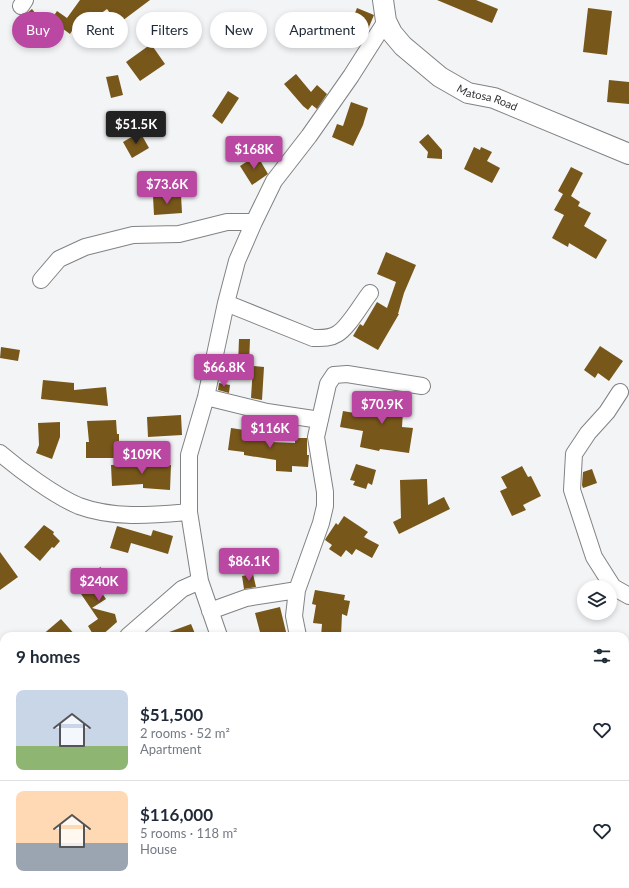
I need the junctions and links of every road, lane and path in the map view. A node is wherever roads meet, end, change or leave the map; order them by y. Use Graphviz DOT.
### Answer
graph roads {
  1 [pos="383,0"];
  2 [pos="386,21"];
  3 [pos="628,151"];
  4 [pos="254,222"];
  5 [pos="41,280"];
  6 [pos="370,292"];
  7 [pos="226,303"];
  8 [pos="422,386"];
  9 [pos="620,392"];
  10 [pos="206,397"];
  11 [pos="320,420"];
  12 [pos="0,453"];
  13 [pos="189,512"];
  14 [pos="200,581"];
  15 [pos="296,590"];
  16 [pos="629,596"];
  17 [pos="210,611"];
  18 [pos="133,632"];
  19 [pos="218,632"];
  20 [pos="297,632"];
  1 -- 2 [label="street, Matosa Road"];
  2 -- 3 [label="street, Matosa Road"];
  2 -- 4 [label="street"];
  4 -- 5 [label="street"];
  4 -- 7 [label="street"];
  6 -- 7 [label="street"];
  7 -- 10 [label="street"];
  8 -- 11 [label="street"];
  9 -- 16 [label="street"];
  10 -- 11 [label="street"];
  10 -- 13 [label="street"];
  11 -- 15 [label="street"];
  12 -- 13 [label="street"];
  13 -- 14 [label="street"];
  14 -- 17 [label="street"];
  14 -- 18 [label="street"];
  15 -- 17 [label="street"];
  15 -- 20 [label="street"];
  17 -- 19 [label="street"];
}
